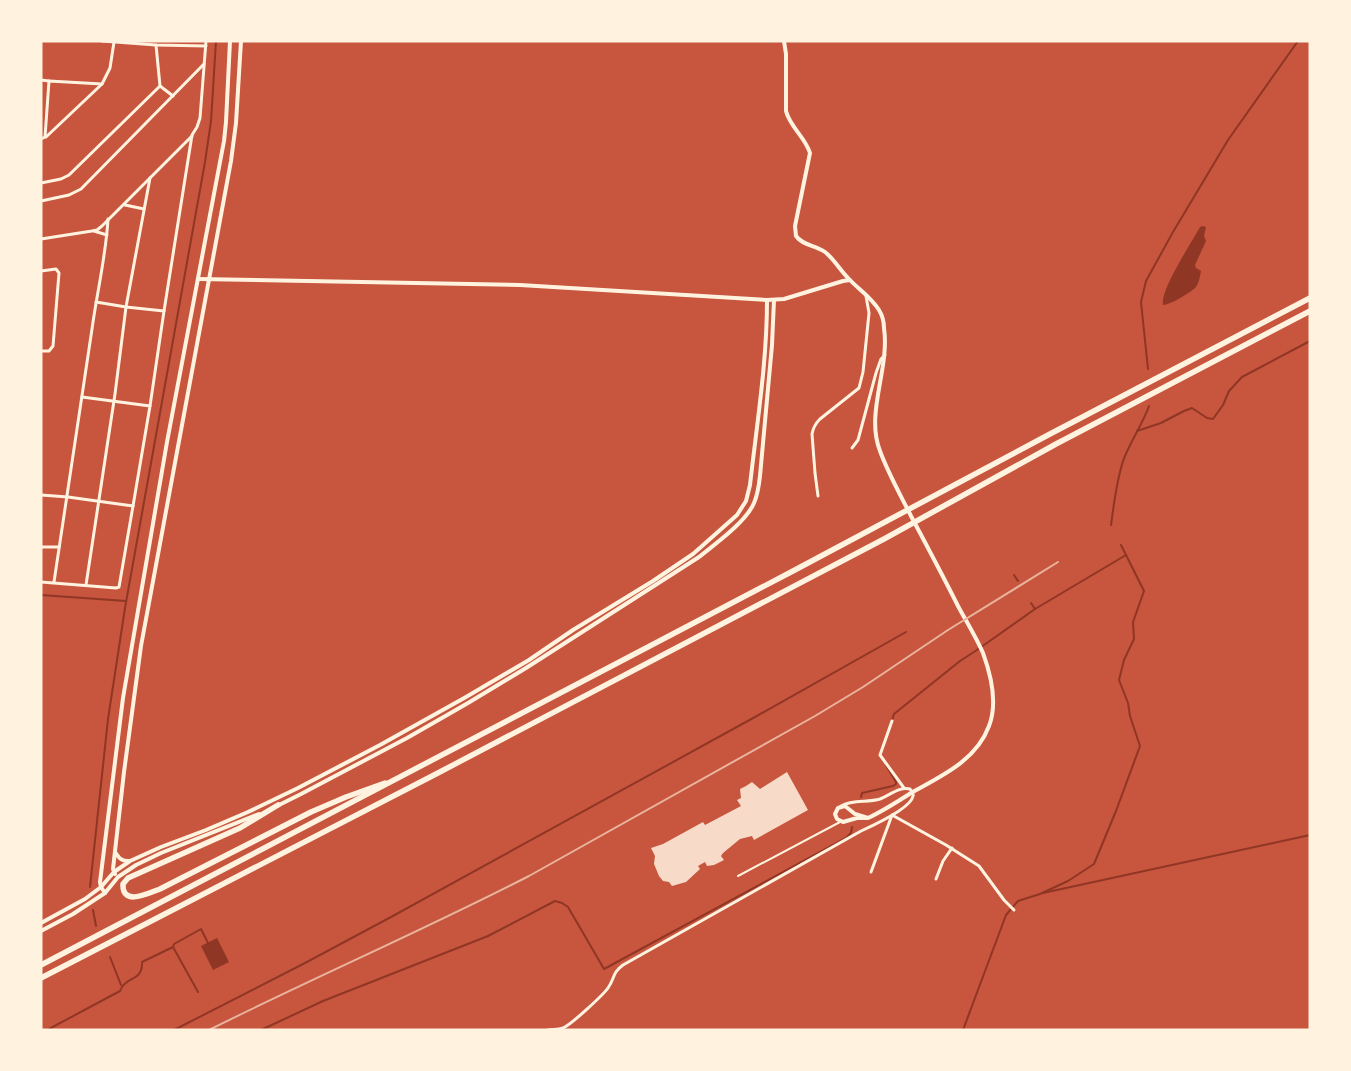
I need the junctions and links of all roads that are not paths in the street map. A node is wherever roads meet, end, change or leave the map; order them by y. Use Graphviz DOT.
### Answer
graph roads {
  1 [pos="102,41"];
  2 [pos="230,41"];
  3 [pos="241,41"];
  4 [pos="784,41"];
  5 [pos="114,42"];
  6 [pos="206,43"];
  7 [pos="156,45"];
  8 [pos="204,64"];
  9 [pos="41,80"];
  10 [pos="49,81"];
  11 [pos="102,84"];
  12 [pos="160,86"];
  13 [pos="173,96"];
  14 [pos="192,135"];
  15 [pos="43,138"];
  16 [pos="150,178"];
  17 [pos="41,183"];
  18 [pos="41,201"];
  19 [pos="124,205"];
  20 [pos="144,209"];
  21 [pos="108,219"];
  22 [pos="92,231"];
  23 [pos="107,235"];
  24 [pos="41,239"];
  25 [pos="41,271"];
  26 [pos="198,279"];
  27 [pos="209,280"];
  28 [pos="850,280"];
  29 [pos="866,295"];
  30 [pos="1310,298"];
  31 [pos="767,300"];
  32 [pos="774,300"];
  33 [pos="96,302"];
  34 [pos="126,307"];
  35 [pos="164,311"];
  36 [pos="1310,311"];
  37 [pos="41,351"];
  38 [pos="885,354"];
  39 [pos="82,397"];
  40 [pos="114,401"];
  41 [pos="150,406"];
  42 [pos="852,448"];
  43 [pos="41,495"];
  44 [pos="818,496"];
  45 [pos="66,497"];
  46 [pos="99,501"];
  47 [pos="133,506"];
  48 [pos="41,547"];
  49 [pos="59,548"];
  50 [pos="41,582"];
  51 [pos="54,582"];
  52 [pos="86,585"];
  53 [pos="892,721"];
  54 [pos="405,776"];
  55 [pos="411,788"];
  56 [pos="904,788"];
  57 [pos="853,802"];
  58 [pos="278,805"];
  59 [pos="840,807"];
  60 [pos="850,810"];
  61 [pos="892,815"];
  62 [pos="868,818"];
  63 [pos="841,822"];
  64 [pos="847,822"];
  65 [pos="952,848"];
  66 [pos="115,852"];
  67 [pos="130,861"];
  68 [pos="114,872"];
  69 [pos="871,872"];
  70 [pos="738,876"];
  71 [pos="118,878"];
  72 [pos="936,879"];
  73 [pos="101,887"];
  74 [pos="104,893"];
  75 [pos="1014,910"];
  76 [pos="41,923"];
  77 [pos="41,932"];
  78 [pos="41,965"];
  79 [pos="41,978"];
  80 [pos="548,1030"];
  1 -- 5 [label="street"];
  2 -- 26 [label="street"];
  3 -- 27 [label="street"];
  4 -- 28 [label="street"];
  5 -- 7 [label="street"];
  5 -- 11 [label="street"];
  6 -- 7 [label="street"];
  6 -- 8 [label="street"];
  7 -- 12 [label="street"];
  8 -- 13 [label="street"];
  8 -- 14 [label="street"];
  9 -- 10 [label="street"];
  10 -- 11 [label="street"];
  10 -- 15 [label="street"];
  11 -- 15 [label="street"];
  12 -- 13 [label="street"];
  12 -- 17 [label="street"];
  13 -- 18 [label="street"];
  14 -- 16 [label="street"];
  14 -- 35 [label="street"];
  16 -- 19 [label="street"];
  16 -- 20 [label="street"];
  19 -- 20 [label="street"];
  19 -- 21 [label="street"];
  20 -- 34 [label="street"];
  21 -- 22 [label="street"];
  21 -- 23 [label="street"];
  22 -- 23 [label="street"];
  22 -- 24 [label="street"];
  23 -- 33 [label="street"];
  25 -- 37 [label="street"];
  26 -- 27 [label="street"];
  26 -- 73 [label="street"];
  27 -- 31 [label="street"];
  27 -- 66 [label="street"];
  28 -- 29 [label="street"];
  28 -- 32 [label="street"];
  29 -- 38 [label="street"];
  29 -- 44 [label="street"];
  30 -- 54 [label="highway"];
  31 -- 32 [label="street"];
  31 -- 67 [label="street"];
  32 -- 58 [label="street"];
  33 -- 34 [label="street"];
  33 -- 39 [label="street"];
  34 -- 35 [label="street"];
  34 -- 40 [label="street"];
  35 -- 41 [label="street"];
  36 -- 55 [label="highway"];
  38 -- 42 [label="street"];
  38 -- 62 [label="street"];
  39 -- 40 [label="street"];
  39 -- 45 [label="street"];
  40 -- 41 [label="street"];
  40 -- 46 [label="street"];
  41 -- 47 [label="street"];
  43 -- 45 [label="street"];
  45 -- 46 [label="street"];
  45 -- 49 [label="street"];
  46 -- 47 [label="street"];
  46 -- 52 [label="street"];
  47 -- 52 [label="street"];
  48 -- 49 [label="street"];
  49 -- 51 [label="street"];
  50 -- 51 [label="street"];
  51 -- 52 [label="street"];
  53 -- 56 [label="street"];
  54 -- 55 [label="highway"];
  54 -- 58 [label="highway"];
  54 -- 78 [label="highway"];
  55 -- 79 [label="highway"];
  56 -- 57 [label="street"];
  56 -- 61 [label="street"];
  57 -- 59 [label="street"];
  57 -- 60 [label="street"];
  58 -- 71 [label="street"];
  59 -- 60 [label="street"];
  59 -- 63 [label="street"];
  60 -- 62 [label="street"];
  60 -- 64 [label="street"];
  61 -- 65 [label="street"];
  61 -- 69 [label="street"];
  61 -- 80 [label="street"];
  62 -- 64 [label="street"];
  63 -- 64 [label="street"];
  63 -- 70 [label="lane"];
  65 -- 72 [label="street"];
  65 -- 75 [label="street"];
  66 -- 67 [label="street"];
  66 -- 68 [label="street"];
  67 -- 68 [label="street"];
  68 -- 71 [label="street"];
  68 -- 73 [label="street"];
  71 -- 74 [label="street"];
  73 -- 74 [label="street"];
  73 -- 76 [label="street"];
  74 -- 77 [label="street"];
}
